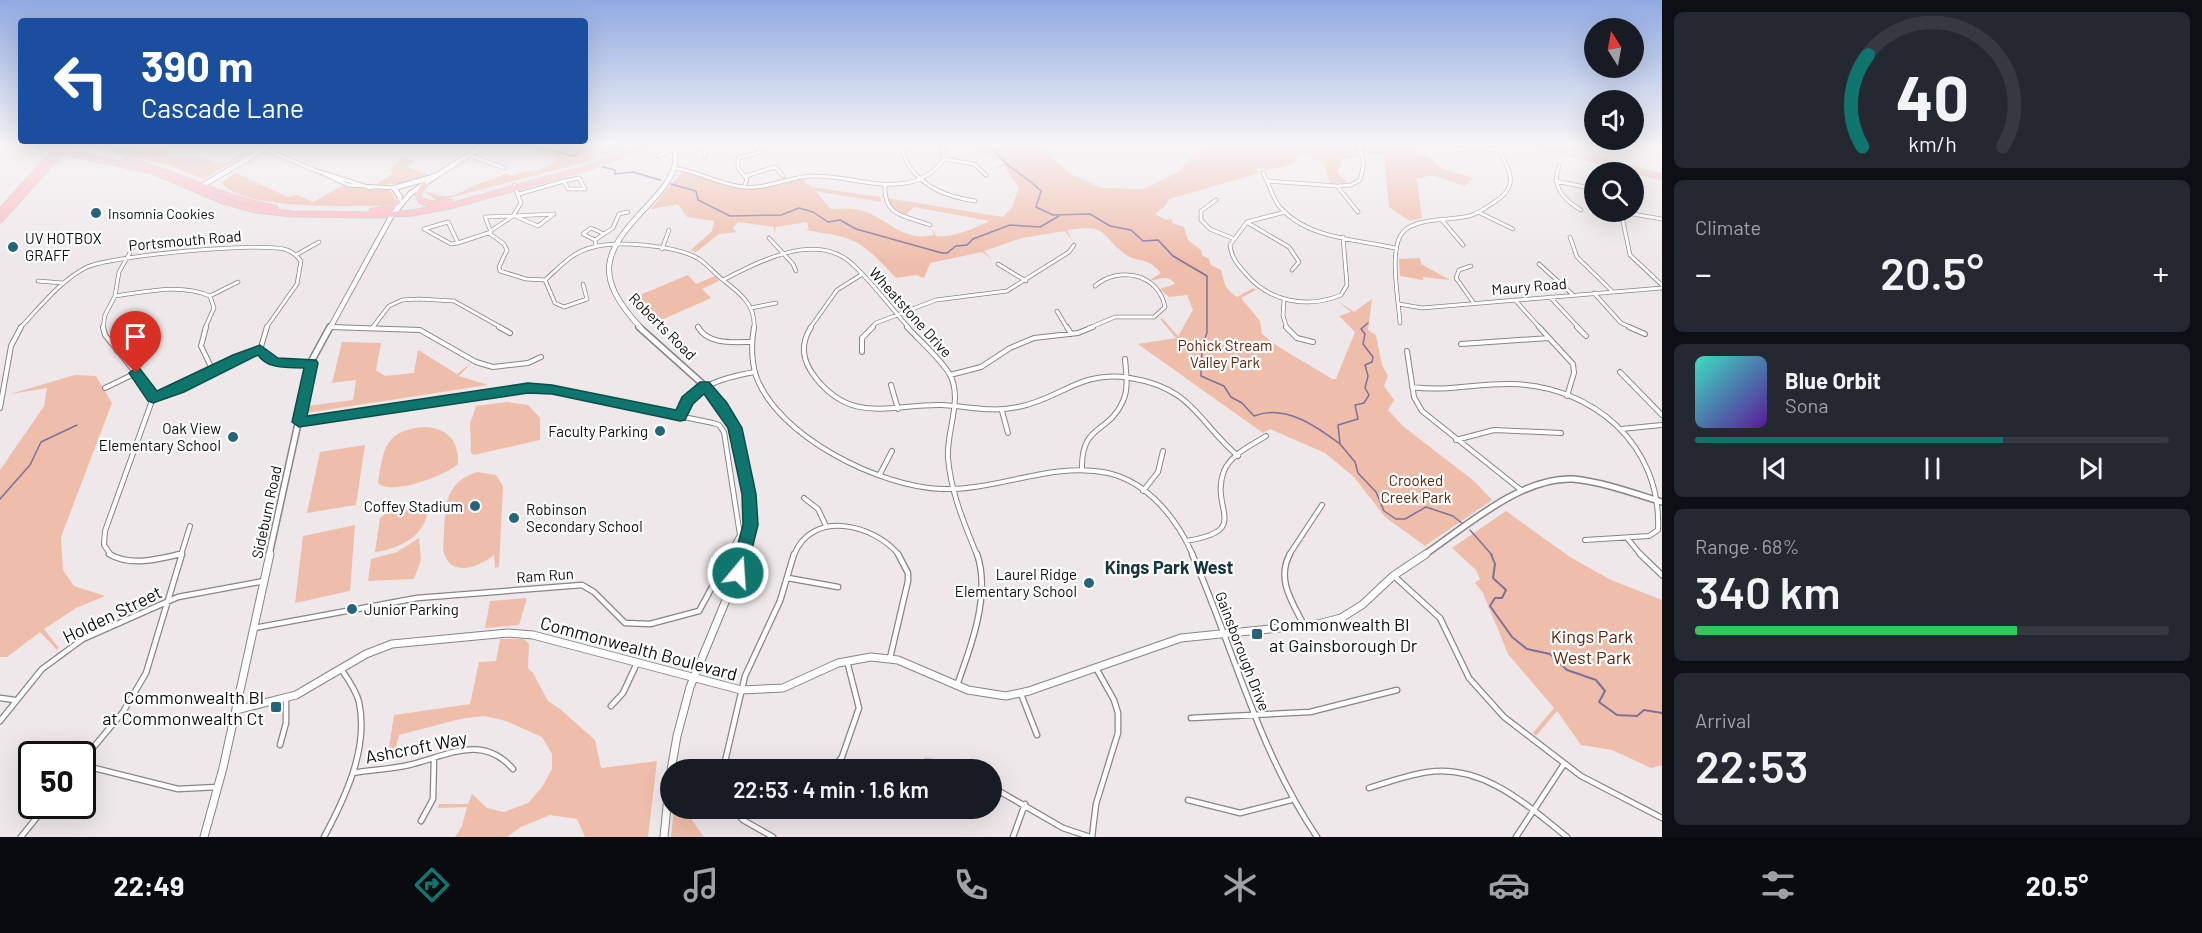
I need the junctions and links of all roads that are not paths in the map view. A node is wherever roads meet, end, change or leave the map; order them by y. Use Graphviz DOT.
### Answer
graph roads {
  1 [pos="27,184"];
  2 [pos="30,184"];
  3 [pos="189,184"];
  4 [pos="206,184"];
  5 [pos="346,184"];
  6 [pos="408,184"];
  7 [pos="424,184"];
  8 [pos="521,184"];
  9 [pos="522,184"];
  10 [pos="556,184"];
  11 [pos="565,184"];
  12 [pos="582,184"];
  13 [pos="664,184"];
  14 [pos="729,184"];
  15 [pos="779,184"];
  16 [pos="885,184"];
  17 [pos="929,184"];
  18 [pos="1269,184"];
  19 [pos="1310,184"];
  20 [pos="1344,184"];
  21 [pos="1510,184"];
  22 [pos="1557,184"];
  23 [pos="1567,184"];
  24 [pos="514,186"];
  25 [pos="1337,186"];
  26 [pos="744,187"];
  27 [pos="1584,187"];
  28 [pos="200,188"];
  29 [pos="394,188"];
  30 [pos="519,194"];
  31 [pos="1216,200"];
  32 [pos="975,201"];
  33 [pos="398,202"];
  34 [pos="451,202"];
  35 [pos="1581,210"];
  36 [pos="372,211"];
  37 [pos="0,212"];
  38 [pos="628,212"];
  39 [pos="1285,212"];
  40 [pos="1358,212"];
  41 [pos="1480,213"];
  42 [pos="393,215"];
  43 [pos="513,216"];
  44 [pos="1644,216"];
  45 [pos="1442,219"];
  46 [pos="1662,219"];
  47 [pos="0,220"];
  48 [pos="1247,222"];
  49 [pos="1623,222"];
  50 [pos="930,225"];
  51 [pos="1513,229"];
  52 [pos="669,230"];
  53 [pos="490,232"];
  54 [pos="604,234"];
  55 [pos="1342,237"];
  56 [pos="1570,237"];
  57 [pos="769,238"];
  58 [pos="1232,238"];
  59 [pos="596,240"];
  60 [pos="136,242"];
  61 [pos="319,242"];
  62 [pos="458,243"];
  63 [pos="1463,244"];
  64 [pos="1074,245"];
  65 [pos="596,246"];
  66 [pos="614,246"];
  67 [pos="1395,248"];
  68 [pos="662,249"];
  69 [pos="296,255"];
  70 [pos="785,255"];
  71 [pos="126,258"];
  72 [pos="998,264"];
  73 [pos="1539,264"];
  74 [pos="1471,266"];
  75 [pos="1292,270"];
  76 [pos="796,271"];
  77 [pos="861,275"];
  78 [pos="545,280"];
  79 [pos="723,280"];
  80 [pos="38,281"];
  81 [pos="1026,281"];
  82 [pos="238,282"];
  83 [pos="64,283"];
  84 [pos="583,284"];
  85 [pos="1095,286"];
  86 [pos="1662,287"];
  87 [pos="1612,292"];
  88 [pos="1594,293"];
  89 [pos="1572,294"];
  90 [pos="115,296"];
  91 [pos="210,296"];
  92 [pos="1549,297"];
  93 [pos="1284,300"];
  94 [pos="1514,300"];
  95 [pos="776,303"];
  96 [pos="1473,303"];
  97 [pos="1399,304"];
  98 [pos="752,308"];
  99 [pos="1057,311"];
  100 [pos="898,315"];
  101 [pos="1400,323"];
  102 [pos="698,326"];
  103 [pos="329,327"];
  104 [pos="372,328"];
  105 [pos="510,333"];
  106 [pos="146,334"];
  107 [pos="1071,334"];
  108 [pos="1645,334"];
  109 [pos="1586,336"];
  110 [pos="1550,338"];
  111 [pos="751,342"];
  112 [pos="1313,342"];
  113 [pos="1461,345"];
  114 [pos="260,350"];
  115 [pos="117,351"];
  116 [pos="1407,351"];
  117 [pos="862,352"];
  118 [pos="542,357"];
  119 [pos="1125,359"];
  120 [pos="311,363"];
  121 [pos="213,371"];
  122 [pos="755,372"];
  123 [pos="1620,372"];
  124 [pos="136,373"];
  125 [pos="950,375"];
  126 [pos="7,376"];
  127 [pos="1126,376"];
  128 [pos="0,378"];
  129 [pos="891,384"];
  130 [pos="705,386"];
  131 [pos="1412,387"];
  132 [pos="105,388"];
  133 [pos="1567,396"];
  134 [pos="153,398"];
  135 [pos="955,406"];
  136 [pos="0,408"];
  137 [pos="898,409"];
  138 [pos="1002,411"];
  139 [pos="1662,415"];
  140 [pos="680,416"];
  141 [pos="299,422"];
  142 [pos="1662,425"];
  143 [pos="1620,429"];
  144 [pos="1008,433"];
  145 [pos="1561,433"];
  146 [pos="1266,436"];
  147 [pos="1456,440"];
  148 [pos="1163,450"];
  149 [pos="892,451"];
  150 [pos="1238,456"];
  151 [pos="1082,469"];
  152 [pos="880,474"];
  153 [pos="1657,476"];
  154 [pos="1659,487"];
  155 [pos="954,488"];
  156 [pos="1143,490"];
  157 [pos="1521,490"];
  158 [pos="804,498"];
  159 [pos="1661,502"];
  160 [pos="1322,505"];
  161 [pos="190,526"];
  162 [pos="826,526"];
  163 [pos="1627,538"];
  164 [pos="1585,540"];
  165 [pos="1186,541"];
  166 [pos="182,554"];
  167 [pos="1662,575"];
  168 [pos="1393,576"];
  169 [pos="788,578"];
  170 [pos="264,581"];
  171 [pos="837,587"];
  172 [pos="167,602"];
  173 [pos="1305,626"];
  174 [pos="254,628"];
  175 [pos="1224,632"];
  176 [pos="890,658"];
  177 [pos="847,661"];
  178 [pos="638,663"];
  179 [pos="1096,668"];
  180 [pos="341,669"];
  181 [pos="693,678"];
  182 [pos="957,686"];
  183 [pos="741,690"];
  184 [pos="1397,690"];
  185 [pos="1021,694"];
  186 [pos="0,698"];
  187 [pos="286,699"];
  188 [pos="16,700"];
  189 [pos="611,706"];
  190 [pos="236,710"];
  191 [pos="1255,716"];
  192 [pos="1191,718"];
  193 [pos="0,721"];
  194 [pos="1037,735"];
  195 [pos="280,745"];
  196 [pos="96,746"];
  197 [pos="434,758"];
  198 [pos="673,759"];
  199 [pos="725,759"];
  200 [pos="840,759"];
  201 [pos="1564,764"];
  202 [pos="96,767"];
  203 [pos="513,769"];
  204 [pos="353,773"];
  205 [pos="219,787"];
  206 [pos="1369,788"];
  207 [pos="1002,792"];
  208 [pos="1188,800"];
  209 [pos="1291,800"];
  210 [pos="1025,804"];
  211 [pos="1532,810"];
  212 [pos="1662,818"];
  213 [pos="36,819"];
  214 [pos="666,819"];
  215 [pos="742,819"];
  216 [pos="421,821"];
  217 [pos="21,837"];
  218 [pos="204,837"];
  219 [pos="324,837"];
  220 [pos="664,837"];
  221 [pos="772,837"];
  222 [pos="1013,837"];
  223 [pos="1091,837"];
  224 [pos="1317,837"];
  225 [pos="1516,837"];
  226 [pos="1567,837"];
  1 -- 37 [label="main road"];
  2 -- 47 [label="main road"];
  3 -- 28 [label="main road"];
  4 -- 28 [label="street"];
  5 -- 29 [label="street"];
  6 -- 29 [label="street"];
  7 -- 34 [label="main road"];
  7 -- 42 [label="street"];
  8 -- 24 [label="main road"];
  9 -- 24 [label="main road"];
  10 -- 30 [label="street"];
  11 -- 12 [label="street"];
  13 -- 66 [label="street, Roberts Road"];
  14 -- 26 [label="street"];
  15 -- 26 [label="street"];
  16 -- 50 [label="street"];
  17 -- 32 [label="street"];
  18 -- 39 [label="street"];
  19 -- 25 [label="street"];
  20 -- 25 [label="street"];
  21 -- 41 [label="street"];
  22 -- 35 [label="street"];
  23 -- 27 [label="street"];
  24 -- 30 [label="street"];
  24 -- 34 [label="main road"];
  24 -- 42 [label="main road"];
  25 -- 40 [label="street"];
  28 -- 36 [label="main road"];
  28 -- 42 [label="main road"];
  29 -- 33 [label="street"];
  30 -- 43 [label="street"];
  31 -- 58 [label="street"];
  33 -- 36 [label="main road"];
  33 -- 42 [label="street"];
  34 -- 42 [label="main road"];
  36 -- 42 [label="main road"];
  38 -- 54 [label="street"];
  39 -- 48 [label="street"];
  39 -- 55 [label="street"];
  41 -- 45 [label="street"];
  41 -- 51 [label="street"];
  42 -- 103 [label="street, Sideburn Road"];
  43 -- 43 [label="street"];
  43 -- 53 [label="street"];
  43 -- 53 [label="street"];
  44 -- 46 [label="street"];
  45 -- 63 [label="street"];
  45 -- 67 [label="street"];
  48 -- 58 [label="street"];
  48 -- 75 [label="street"];
  49 -- 86 [label="street"];
  52 -- 68 [label="street"];
  53 -- 62 [label="street"];
  53 -- 78 [label="street"];
  54 -- 59 [label="street"];
  54 -- 59 [label="street"];
  55 -- 67 [label="street"];
  55 -- 93 [label="street"];
  56 -- 87 [label="street"];
  57 -- 70 [label="street"];
  58 -- 93 [label="street"];
  59 -- 65 [label="street"];
  60 -- 71 [label="street"];
  61 -- 69 [label="street"];
  62 -- 62 [label="street"];
  64 -- 81 [label="street"];
  65 -- 66 [label="street"];
  65 -- 78 [label="street"];
  66 -- 68 [label="street"];
  66 -- 130 [label="street, Roberts Road"];
  67 -- 97 [label="street"];
  68 -- 79 [label="street"];
  69 -- 71 [label="street, Portsmouth Road"];
  69 -- 114 [label="street"];
  70 -- 76 [label="street"];
  70 -- 77 [label="street, Wheatstone Drive"];
  70 -- 79 [label="street, Wheatstone Drive"];
  71 -- 83 [label="street, Portsmouth Road"];
  71 -- 90 [label="street"];
  72 -- 81 [label="street"];
  73 -- 89 [label="street"];
  74 -- 96 [label="street"];
  77 -- 100 [label="street, Wheatstone Drive"];
  77 -- 137 [label="street"];
  78 -- 84 [label="street"];
  79 -- 98 [label="street"];
  80 -- 83 [label="street"];
  81 -- 100 [label="street"];
  82 -- 91 [label="street"];
  83 -- 126 [label="street, Portsmouth Road"];
  85 -- 107 [label="street"];
  86 -- 87 [label="street, Maury Road"];
  87 -- 88 [label="street, Maury Road"];
  88 -- 89 [label="street, Maury Road"];
  88 -- 108 [label="street"];
  89 -- 92 [label="street, Maury Road"];
  90 -- 91 [label="street"];
  90 -- 115 [label="street"];
  91 -- 121 [label="street"];
  92 -- 94 [label="street, Maury Road"];
  92 -- 109 [label="street"];
  93 -- 112 [label="street"];
  94 -- 96 [label="street, Maury Road"];
  94 -- 110 [label="street"];
  95 -- 98 [label="street"];
  96 -- 97 [label="street, Maury Road"];
  97 -- 101 [label="street"];
  98 -- 111 [label="street, Gainsborough Drive"];
  99 -- 107 [label="street"];
  100 -- 117 [label="street"];
  100 -- 125 [label="street, Wheatstone Drive"];
  102 -- 111 [label="street"];
  103 -- 104 [label="street"];
  103 -- 120 [label="street, Sideburn Road"];
  104 -- 105 [label="street"];
  104 -- 118 [label="street"];
  106 -- 115 [label="street"];
  107 -- 125 [label="street"];
  110 -- 113 [label="street"];
  110 -- 133 [label="street"];
  111 -- 122 [label="street, Gainsborough Drive"];
  114 -- 120 [label="street"];
  114 -- 121 [label="street"];
  115 -- 124 [label="street"];
  116 -- 131 [label="street"];
  119 -- 127 [label="street"];
  120 -- 141 [label="street, Sideburn Road"];
  121 -- 134 [label="street"];
  122 -- 130 [label="street"];
  122 -- 152 [label="street, Gainsborough Drive"];
  123 -- 139 [label="street"];
  124 -- 132 [label="street"];
  124 -- 134 [label="street"];
  125 -- 135 [label="street, Wheatstone Drive"];
  126 -- 128 [label="street"];
  126 -- 136 [label="street, Portsmouth Road"];
  127 -- 138 [label="street"];
  127 -- 150 [label="street"];
  127 -- 151 [label="street"];
  129 -- 137 [label="street"];
  130 -- 140 [label="street"];
  130 -- 181 [label="street, Roberts Road"];
  131 -- 133 [label="street"];
  131 -- 147 [label="street"];
  133 -- 143 [label="street"];
  134 -- 166 [label="street"];
  135 -- 137 [label="street"];
  135 -- 138 [label="street"];
  135 -- 155 [label="street, Wheatstone Drive"];
  138 -- 144 [label="street"];
  140 -- 141 [label="street, Ram Run"];
  140 -- 174 [label="street, Ram Run"];
  141 -- 170 [label="street, Sideburn Road"];
  142 -- 143 [label="street"];
  143 -- 153 [label="street"];
  145 -- 147 [label="street"];
  146 -- 150 [label="street"];
  147 -- 157 [label="street"];
  148 -- 156 [label="street"];
  149 -- 152 [label="street"];
  150 -- 165 [label="street"];
  151 -- 155 [label="street, Gainsborough Drive"];
  151 -- 156 [label="street, Gainsborough Drive"];
  152 -- 155 [label="street, Gainsborough Drive"];
  154 -- 159 [label="street"];
  155 -- 182 [label="street, Wheatstone Drive"];
  156 -- 165 [label="street, Gainsborough Drive"];
  157 -- 159 [label="street, Commonwealth Boulevard"];
  157 -- 168 [label="street, Commonwealth Boulevard"];
  158 -- 162 [label="street"];
  159 -- 163 [label="street"];
  160 -- 173 [label="street"];
  161 -- 166 [label="street"];
  162 -- 169 [label="street"];
  162 -- 176 [label="street"];
  163 -- 164 [label="street"];
  163 -- 167 [label="street"];
  165 -- 175 [label="street, Gainsborough Drive"];
  166 -- 172 [label="street"];
  168 -- 173 [label="street, Commonwealth Boulevard"];
  168 -- 201 [label="street"];
  169 -- 171 [label="street"];
  169 -- 183 [label="street"];
  170 -- 172 [label="street, Holden Street"];
  170 -- 174 [label="street, Sideburn Road"];
  172 -- 188 [label="street, Holden Street"];
  172 -- 196 [label="street"];
  173 -- 175 [label="street, Commonwealth Boulevard"];
  174 -- 190 [label="street, Sideburn Road"];
  175 -- 179 [label="street, Commonwealth Boulevard"];
  175 -- 191 [label="street, Gainsborough Drive"];
  176 -- 177 [label="street, Commonwealth Boulevard"];
  176 -- 182 [label="street, Commonwealth Boulevard"];
  177 -- 183 [label="street, Commonwealth Boulevard"];
  177 -- 200 [label="street"];
  178 -- 180 [label="street, Commonwealth Boulevard"];
  178 -- 181 [label="street, Commonwealth Boulevard"];
  178 -- 189 [label="street"];
  179 -- 185 [label="street, Commonwealth Boulevard"];
  179 -- 223 [label="street"];
  180 -- 187 [label="street, Commonwealth Boulevard"];
  180 -- 204 [label="street"];
  181 -- 183 [label="street, Commonwealth Boulevard"];
  181 -- 198 [label="street, Roberts Road"];
  182 -- 185 [label="street, Commonwealth Boulevard"];
  183 -- 199 [label="street"];
  184 -- 191 [label="street"];
  185 -- 194 [label="street"];
  186 -- 188 [label="street"];
  187 -- 190 [label="street, Commonwealth Boulevard"];
  187 -- 195 [label="street"];
  188 -- 193 [label="street, Holden Street"];
  190 -- 205 [label="street, Sideburn Road"];
  191 -- 192 [label="street"];
  191 -- 209 [label="street, Gainsborough Drive"];
  197 -- 203 [label="street, Ashcroft Way"];
  197 -- 204 [label="street, Ashcroft Way"];
  197 -- 216 [label="street"];
  201 -- 211 [label="street"];
  201 -- 212 [label="street"];
  202 -- 205 [label="street"];
  204 -- 219 [label="street"];
  205 -- 218 [label="street, Sideburn Road"];
  206 -- 211 [label="street"];
  207 -- 210 [label="street"];
  208 -- 209 [label="street"];
  209 -- 224 [label="street, Gainsborough Drive"];
  210 -- 222 [label="street"];
  210 -- 223 [label="street"];
  211 -- 225 [label="street"];
  211 -- 226 [label="street"];
  213 -- 217 [label="street"];
  214 -- 220 [label="street"];
  215 -- 221 [label="street"];
}
